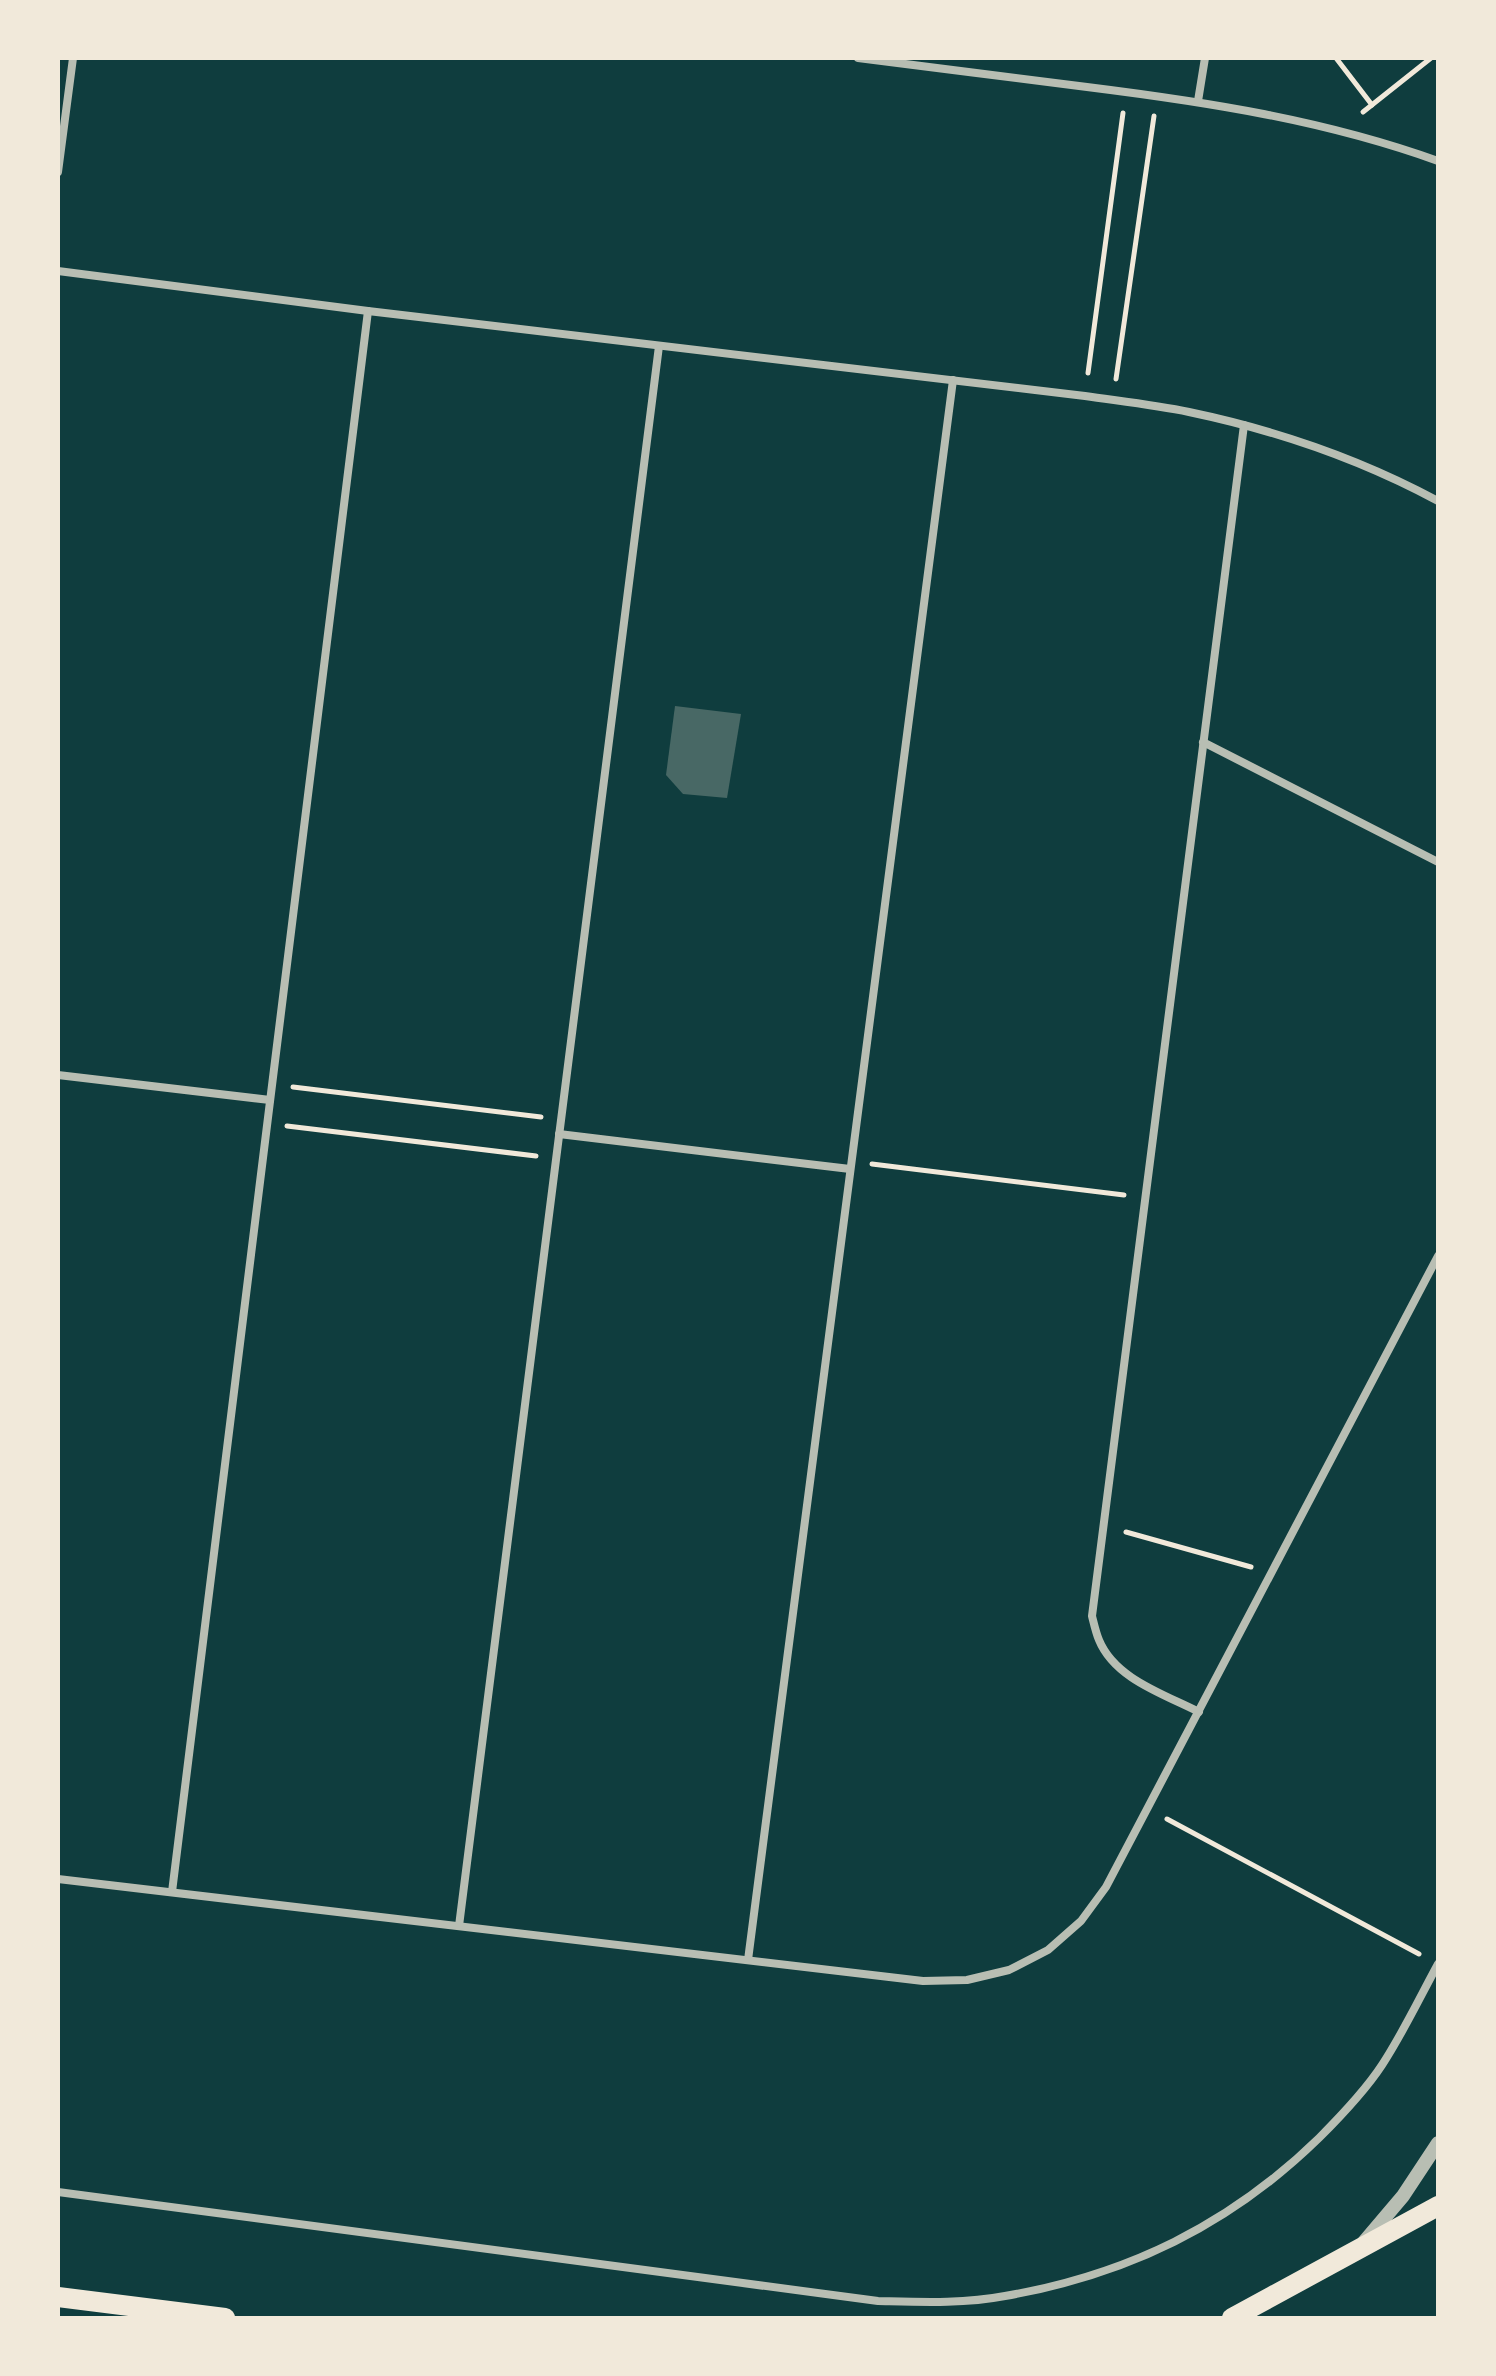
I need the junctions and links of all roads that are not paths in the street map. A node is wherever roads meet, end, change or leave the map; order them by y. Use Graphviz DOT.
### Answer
graph roads {
  1 [pos="73,58"];
  2 [pos="858,58"];
  3 [pos="1205,58"];
  4 [pos="1198,101"];
  5 [pos="1438,161"];
  6 [pos="58,172"];
  7 [pos="58,271"];
  8 [pos="368,311"];
  9 [pos="659,346"];
  10 [pos="953,380"];
  11 [pos="1244,425"];
  12 [pos="1438,501"];
  13 [pos="1203,742"];
  14 [pos="1438,862"];
  15 [pos="58,1075"];
  16 [pos="270,1100"];
  17 [pos="559,1134"];
  18 [pos="851,1165"];
  19 [pos="1438,1256"];
  20 [pos="1199,1712"];
  21 [pos="58,1879"];
  22 [pos="172,1892"];
  23 [pos="459,1926"];
  24 [pos="748,1960"];
  25 [pos="1438,1964"];
  26 [pos="1438,2143"];
  27 [pos="58,2192"];
  28 [pos="1438,2206"];
  29 [pos="1359,2247"];
  30 [pos="58,2297"];
  31 [pos="225,2318"];
  32 [pos="1232,2318"];
  1 -- 6 [label="street"];
  2 -- 4 [label="street"];
  3 -- 4 [label="street"];
  4 -- 5 [label="street"];
  7 -- 8 [label="street"];
  8 -- 9 [label="street"];
  8 -- 16 [label="street"];
  9 -- 10 [label="street"];
  9 -- 17 [label="street"];
  10 -- 11 [label="street"];
  10 -- 18 [label="street"];
  11 -- 12 [label="street"];
  11 -- 13 [label="street"];
  13 -- 14 [label="street"];
  13 -- 20 [label="street"];
  15 -- 16 [label="street"];
  16 -- 22 [label="street"];
  17 -- 18 [label="street"];
  17 -- 23 [label="street"];
  18 -- 24 [label="street"];
  19 -- 20 [label="street"];
  20 -- 24 [label="street"];
  21 -- 22 [label="street"];
  22 -- 23 [label="street"];
  23 -- 24 [label="street"];
  25 -- 27 [label="street"];
  26 -- 29 [label="street"];
  28 -- 29 [label="main road"];
  29 -- 32 [label="main road"];
  30 -- 31 [label="main road"];
}
